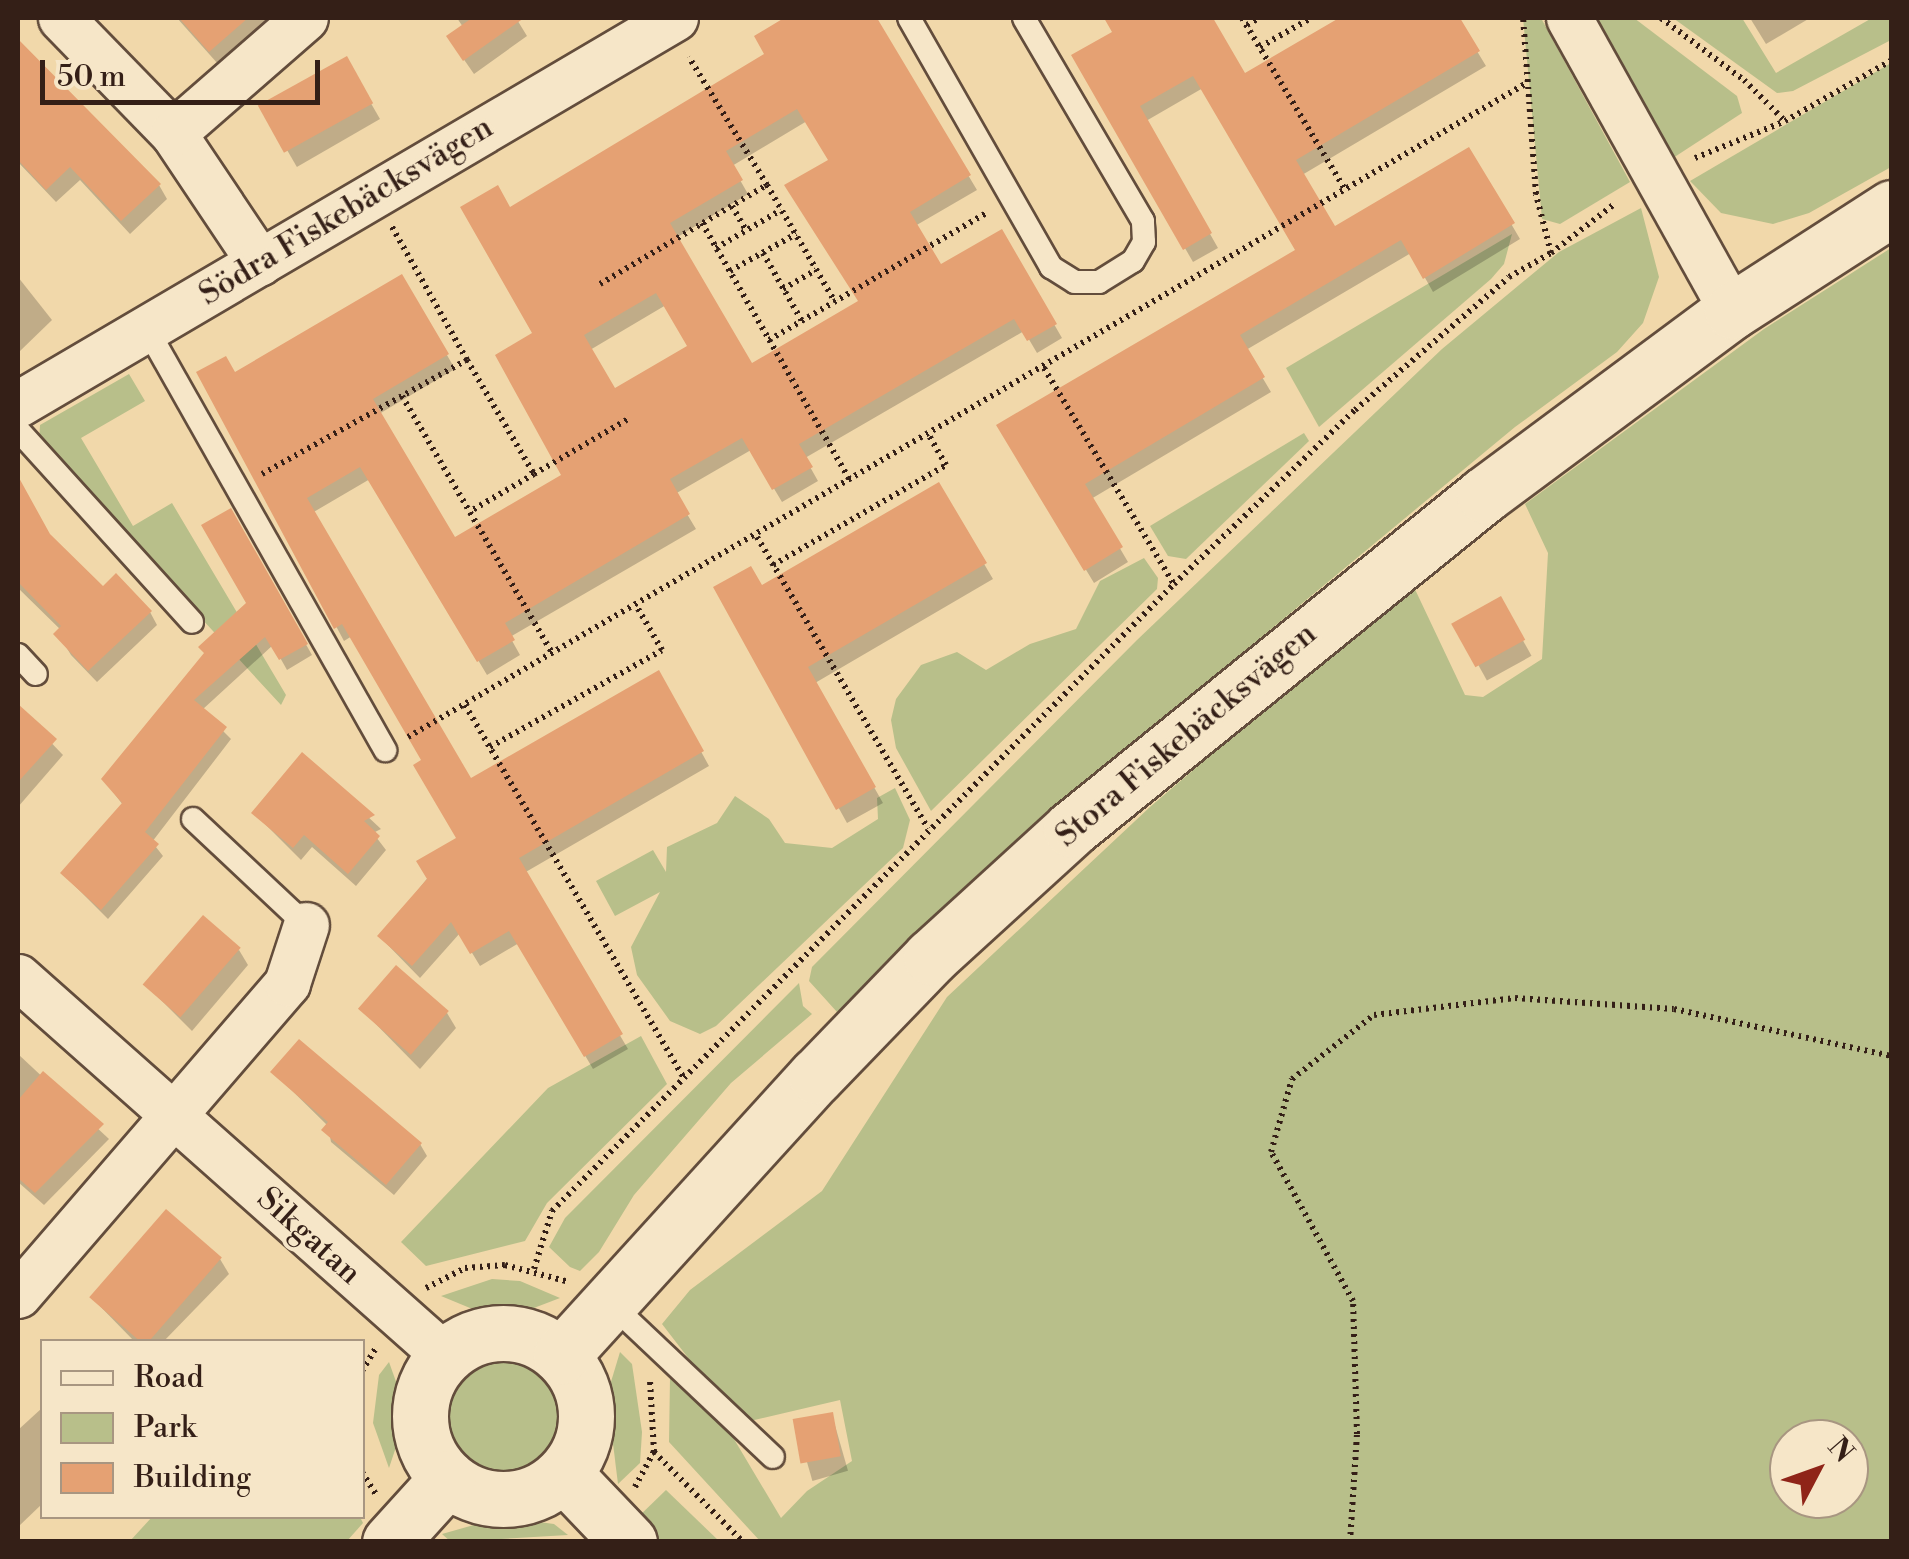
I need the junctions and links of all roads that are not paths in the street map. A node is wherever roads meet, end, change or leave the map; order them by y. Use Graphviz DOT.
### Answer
graph roads {
  1 [pos="62,18"];
  2 [pos="305,18"];
  3 [pos="909,18"];
  4 [pos="1024,18"];
  5 [pos="1569,18"];
  6 [pos="671,20"];
  7 [pos="173,133"];
  8 [pos="1892,208"];
  9 [pos="260,262"];
  10 [pos="1732,311"];
  11 [pos="147,329"];
  12 [pos="18,404"];
  13 [pos="18,430"];
  14 [pos="192,622"];
  15 [pos="18,656"];
  16 [pos="36,674"];
  17 [pos="385,750"];
  18 [pos="193,819"];
  19 [pos="306,925"];
  20 [pos="18,977"];
  21 [pos="174,1115"];
  22 [pos="18,1296"];
  23 [pos="610,1303"];
  24 [pos="445,1356"];
  25 [pos="561,1356"];
  26 [pos="773,1456"];
  27 [pos="564,1474"];
  28 [pos="448,1478"];
  29 [pos="390,1542"];
  30 [pos="630,1542"];
  1 -- 7 [label="street"];
  2 -- 7 [label="street"];
  3 -- 4 [label="lane"];
  5 -- 10 [label="street"];
  6 -- 9 [label="street, Södra Fiskebäcksvägen"];
  7 -- 9 [label="street"];
  8 -- 10 [label="street, Stora Fiskebäcksvägen"];
  9 -- 11 [label="street, Södra Fiskebäcksvägen"];
  10 -- 23 [label="street, Stora Fiskebäcksvägen"];
  11 -- 12 [label="street, Södra Fiskebäcksvägen"];
  11 -- 17 [label="lane"];
  13 -- 14 [label="lane"];
  15 -- 16 [label="lane"];
  18 -- 19 [label="lane"];
  19 -- 21 [label="street"];
  20 -- 21 [label="street, Sikgatan"];
  21 -- 22 [label="street"];
  21 -- 24 [label="street, Sikgatan"];
  23 -- 25 [label="street, Stora Fiskebäcksvägen"];
  23 -- 26 [label="lane"];
  24 -- 25 [label="street"];
  24 -- 28 [label="street"];
  25 -- 27 [label="street"];
  27 -- 28 [label="street"];
  27 -- 30 [label="street"];
  28 -- 29 [label="street"];
}
